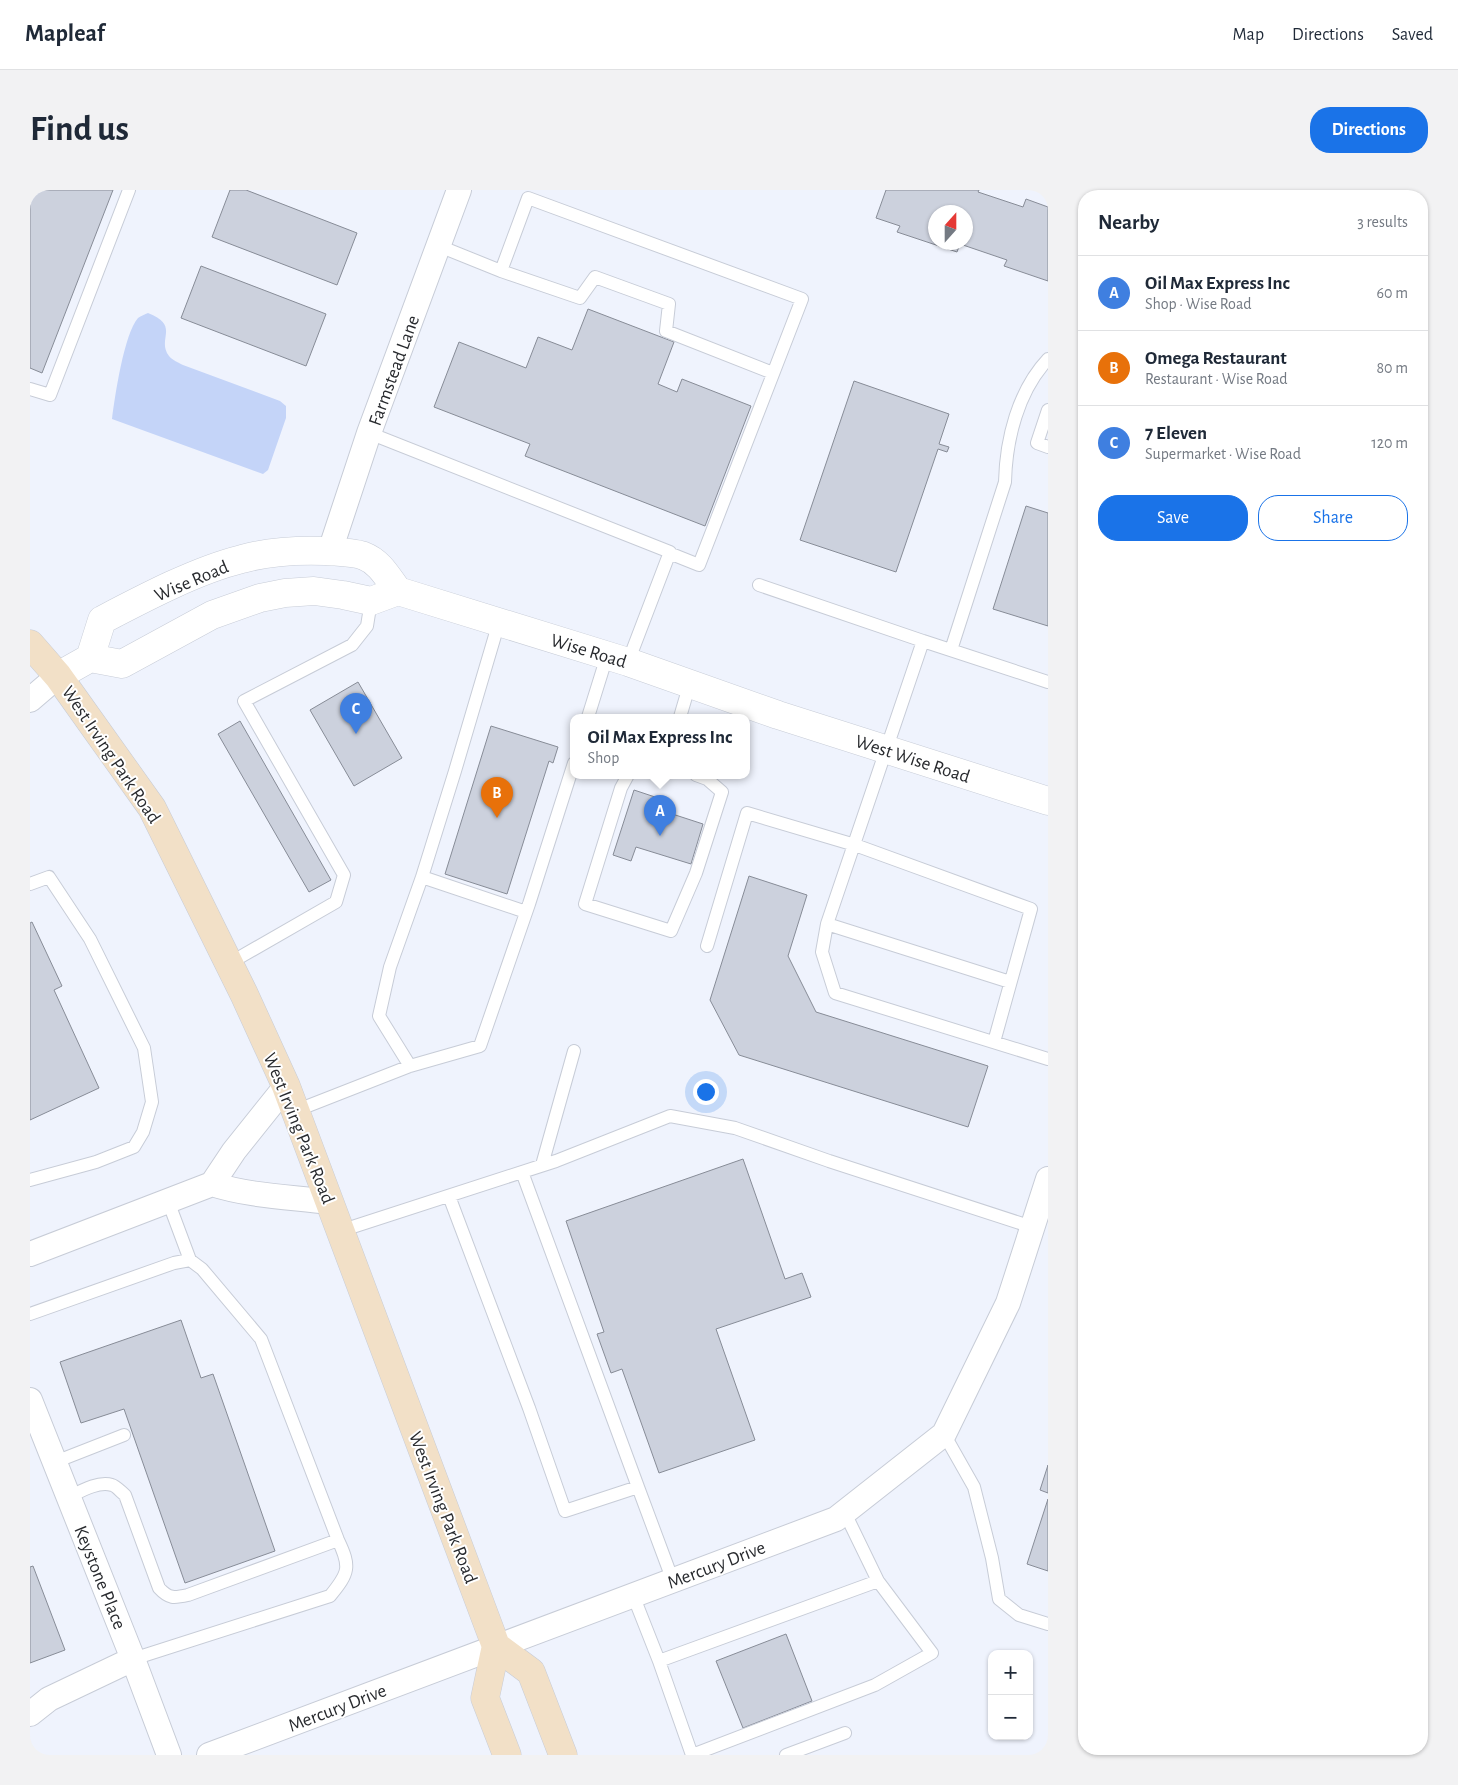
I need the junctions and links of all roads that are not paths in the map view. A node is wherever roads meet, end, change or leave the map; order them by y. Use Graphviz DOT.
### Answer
graph roads {
  1 [pos="129,190"];
  2 [pos="459,190"];
  3 [pos="439,246"];
  4 [pos="501,271"];
  5 [pos="1048,359"];
  6 [pos="773,373"];
  7 [pos="30,389"];
  8 [pos="1048,410"];
  9 [pos="370,433"];
  10 [pos="1048,447"];
  11 [pos="330,551"];
  12 [pos="669,553"];
  13 [pos="759,585"];
  14 [pos="398,591"];
  15 [pos="371,601"];
  16 [pos="499,622"];
  17 [pos="923,641"];
  18 [pos="31,646"];
  19 [pos="951,650"];
  20 [pos="90,658"];
  21 [pos="618,659"];
  22 [pos="58,676"];
  23 [pos="1048,682"];
  24 [pos="690,683"];
  25 [pos="30,700"];
  26 [pos="590,714"];
  27 [pos="681,714"];
  28 [pos="778,715"];
  29 [pos="886,750"];
  30 [pos="570,775"];
  31 [pos="626,779"];
  32 [pos="707,779"];
  33 [pos="1048,801"];
  34 [pos="855,845"];
  35 [pos="422,877"];
  36 [pos="30,884"];
  37 [pos="526,912"];
  38 [pos="827,924"];
  39 [pos="707,946"];
  40 [pos="228,964"];
  41 [pos="1010,982"];
  42 [pos="994,1042"];
  43 [pos="574,1051"];
  44 [pos="1048,1058"];
  45 [pos="410,1066"];
  46 [pos="286,1086"];
  47 [pos="295,1111"];
  48 [pos="542,1165"];
  49 [pos="522,1172"];
  50 [pos="1048,1179"];
  51 [pos="30,1180"];
  52 [pos="212,1184"];
  53 [pos="449,1196"];
  54 [pos="168,1201"];
  55 [pos="329,1202"];
  56 [pos="1032,1227"];
  57 [pos="340,1231"];
  58 [pos="30,1254"];
  59 [pos="190,1260"];
  60 [pos="30,1314"];
  61 [pos="30,1400"];
  62 [pos="944,1434"];
  63 [pos="124,1435"];
  64 [pos="55,1462"];
  65 [pos="638,1487"];
  66 [pos="69,1497"];
  67 [pos="845,1513"];
  68 [pos="338,1540"];
  69 [pos="673,1580"];
  70 [pos="878,1581"];
  71 [pos="633,1595"];
  72 [pos="1048,1624"];
  73 [pos="496,1646"];
  74 [pos="134,1659"];
  75 [pos="659,1661"];
  76 [pos="30,1714"];
  77 [pos="845,1733"];
  78 [pos="169,1755"];
  79 [pos="209,1755"];
  80 [pos="507,1755"];
  81 [pos="563,1755"];
  82 [pos="692,1755"];
  83 [pos="786,1755"];
  1 -- 7 [label="lane"];
  2 -- 3 [label="street, Farmstead Lane"];
  3 -- 4 [label="lane"];
  3 -- 9 [label="street, Farmstead Lane"];
  4 -- 6 [label="lane"];
  4 -- 6 [label="lane"];
  5 -- 19 [label="lane"];
  6 -- 12 [label="lane"];
  8 -- 10 [label="lane"];
  9 -- 11 [label="street, Farmstead Lane"];
  9 -- 12 [label="lane"];
  11 -- 14 [label="street, Wise Road"];
  11 -- 20 [label="street, Wise Road"];
  12 -- 21 [label="lane"];
  13 -- 17 [label="lane"];
  14 -- 15 [label="street"];
  14 -- 16 [label="street, Wise Road"];
  15 -- 20 [label="street"];
  15 -- 40 [label="lane"];
  16 -- 21 [label="street, Wise Road"];
  16 -- 35 [label="lane"];
  17 -- 19 [label="lane"];
  17 -- 29 [label="lane"];
  18 -- 22 [label="main road, West Irving Park Road"];
  19 -- 23 [label="lane"];
  20 -- 22 [label="street"];
  21 -- 24 [label="street, Wise Road"];
  21 -- 26 [label="lane"];
  22 -- 25 [label="street"];
  22 -- 40 [label="main road, West Irving Park Road"];
  24 -- 27 [label="lane"];
  24 -- 28 [label="street, Wise Road"];
  28 -- 29 [label="street, West Wise Road"];
  29 -- 33 [label="street, West Wise Road"];
  29 -- 34 [label="lane"];
  30 -- 37 [label="lane"];
  31 -- 32 [label="lane"];
  34 -- 38 [label="lane"];
  34 -- 39 [label="lane"];
  34 -- 41 [label="lane"];
  35 -- 37 [label="lane"];
  35 -- 45 [label="lane"];
  36 -- 51 [label="lane"];
  37 -- 45 [label="lane"];
  38 -- 41 [label="lane"];
  38 -- 42 [label="lane"];
  40 -- 46 [label="main road, West Irving Park Road"];
  41 -- 42 [label="lane"];
  42 -- 44 [label="lane"];
  43 -- 48 [label="lane"];
  45 -- 47 [label="lane"];
  46 -- 47 [label="main road, West Irving Park Road"];
  46 -- 52 [label="street"];
  47 -- 55 [label="main road, West Irving Park Road"];
  48 -- 49 [label="lane"];
  48 -- 56 [label="lane"];
  49 -- 53 [label="lane"];
  49 -- 65 [label="lane"];
  50 -- 56 [label="street, Mercury Drive"];
  52 -- 54 [label="street"];
  52 -- 55 [label="street"];
  53 -- 57 [label="lane"];
  53 -- 65 [label="lane"];
  54 -- 58 [label="street"];
  54 -- 59 [label="lane"];
  55 -- 57 [label="main road, West Irving Park Road"];
  56 -- 62 [label="street, Mercury Drive"];
  57 -- 73 [label="main road, West Irving Park Road"];
  59 -- 60 [label="lane"];
  59 -- 68 [label="lane"];
  61 -- 64 [label="street, Keystone Place"];
  62 -- 67 [label="street, Mercury Drive"];
  62 -- 72 [label="lane"];
  63 -- 64 [label="lane"];
  64 -- 66 [label="street, Keystone Place"];
  65 -- 69 [label="lane"];
  66 -- 68 [label="lane"];
  66 -- 74 [label="street, Keystone Place"];
  67 -- 69 [label="street, Mercury Drive"];
  67 -- 70 [label="lane"];
  68 -- 74 [label="lane"];
  69 -- 71 [label="street, Mercury Drive"];
  70 -- 75 [label="lane"];
  70 -- 82 [label="lane"];
  71 -- 73 [label="street, Mercury Drive"];
  71 -- 75 [label="lane"];
  73 -- 79 [label="street, Mercury Drive"];
  73 -- 80 [label="main road"];
  73 -- 81 [label="main road"];
  74 -- 76 [label="street"];
  74 -- 78 [label="street, Keystone Place"];
  75 -- 82 [label="lane"];
  77 -- 83 [label="lane"];
}
